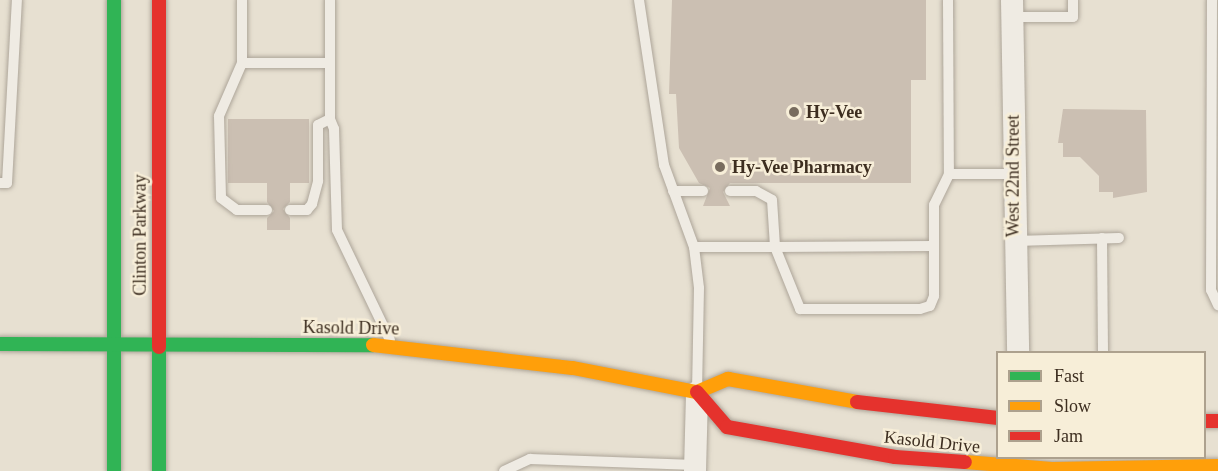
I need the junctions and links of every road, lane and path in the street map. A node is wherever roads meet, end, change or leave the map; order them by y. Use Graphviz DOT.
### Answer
graph roads {
  1 [pos="17,0"];
  2 [pos="114,0"];
  3 [pos="159,0"];
  4 [pos="242,0"];
  5 [pos="330,0"];
  6 [pos="639,0"];
  7 [pos="948,0"];
  8 [pos="1073,0"];
  9 [pos="1212,0"];
  10 [pos="1012,9"];
  11 [pos="242,63"];
  12 [pos="330,63"];
  13 [pos="330,119"];
  14 [pos="949,174"];
  15 [pos="1013,174"];
  16 [pos="0,183"];
  17 [pos="673,191"];
  18 [pos="703,191"];
  19 [pos="730,191"];
  20 [pos="267,210"];
  21 [pos="290,210"];
  22 [pos="1102,238"];
  23 [pos="1119,238"];
  24 [pos="1013,241"];
  25 [pos="934,246"];
  26 [pos="694,247"];
  27 [pos="775,247"];
  28 [pos="1218,305"];
  29 [pos="0,344"];
  30 [pos="114,344"];
  31 [pos="159,344"];
  32 [pos="392,345"];
  33 [pos="1018,351"];
  34 [pos="1103,351"];
  35 [pos="697,392"];
  36 [pos="996,418"];
  37 [pos="1014,465"];
  38 [pos="1218,466"];
  39 [pos="695,468"];
  40 [pos="114,471"];
  41 [pos="159,471"];
  42 [pos="504,471"];
  1 -- 16 [label="lane"];
  2 -- 30 [label="main road, Clinton Parkway"];
  3 -- 31 [label="main road, Clinton Parkway"];
  4 -- 11 [label="lane"];
  5 -- 12 [label="lane"];
  6 -- 17 [label="lane"];
  7 -- 14 [label="lane"];
  8 -- 10 [label="lane"];
  9 -- 28 [label="lane"];
  10 -- 15 [label="street, West 22nd Street"];
  11 -- 12 [label="lane"];
  11 -- 20 [label="lane"];
  12 -- 13 [label="lane"];
  13 -- 21 [label="lane"];
  13 -- 32 [label="lane"];
  14 -- 15 [label="lane"];
  14 -- 25 [label="lane"];
  15 -- 24 [label="street, West 22nd Street"];
  17 -- 18 [label="lane"];
  17 -- 26 [label="lane"];
  19 -- 27 [label="lane"];
  22 -- 23 [label="lane"];
  22 -- 24 [label="lane"];
  22 -- 34 [label="lane"];
  24 -- 33 [label="street, West 22nd Street"];
  25 -- 27 [label="lane"];
  25 -- 27 [label="lane"];
  26 -- 27 [label="lane"];
  26 -- 35 [label="lane"];
  29 -- 30 [label="main road, Kasold Drive"];
  30 -- 31 [label="main road, Kasold Drive"];
  30 -- 40 [label="main road, Clinton Parkway"];
  31 -- 32 [label="main road, Kasold Drive"];
  31 -- 41 [label="main road, Clinton Parkway"];
  32 -- 35 [label="main road, Kasold Drive"];
  35 -- 36 [label="main road, Kasold Drive"];
  35 -- 37 [label="main road, Kasold Drive"];
  35 -- 39 [label="street"];
  37 -- 38 [label="main road, Kasold Drive"];
  39 -- 42 [label="lane"];
}
